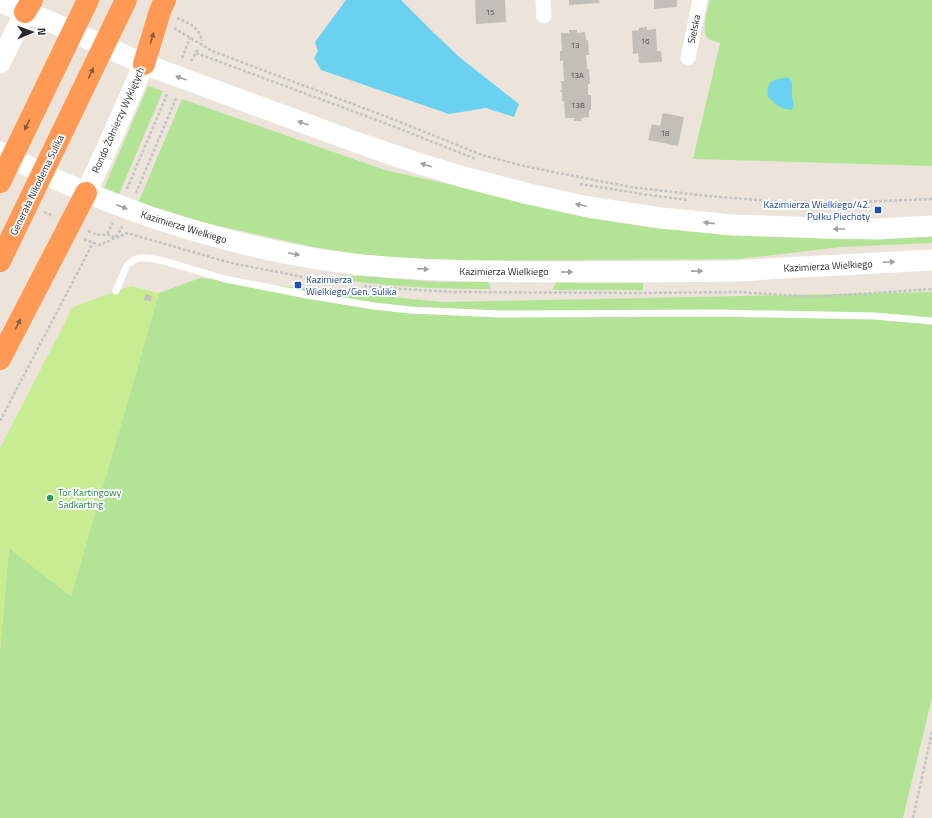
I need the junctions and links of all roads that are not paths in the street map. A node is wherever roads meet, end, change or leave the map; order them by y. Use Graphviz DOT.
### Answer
graph roads {
  1 [pos="88,0"];
  2 [pos="126,0"];
  3 [pos="165,0"];
  4 [pos="543,0"];
  5 [pos="700,0"];
  6 [pos="0,2"];
  7 [pos="29,6"];
  8 [pos="544,16"];
  9 [pos="688,58"];
  10 [pos="0,63"];
  11 [pos="144,64"];
  12 [pos="0,152"];
  13 [pos="0,182"];
  14 [pos="86,193"];
  15 [pos="932,226"];
  16 [pos="932,260"];
  17 [pos="0,261"];
  18 [pos="116,291"];
  19 [pos="932,321"];
  20 [pos="0,359"];
  1 -- 13 [label="highway, one-way"];
  17 -- 2 [label="highway, Generała Nikodema Sulika, one-way"];
  11 -- 3 [label="highway, one-way"];
  4 -- 8 [label="street"];
  5 -- 9 [label="street, Sielska"];
  6 -- 7 [label="main road, Rondo Żołnierzy Wyklętych"];
  7 -- 10 [label="main road"];
  7 -- 11 [label="main road, Rondo Żołnierzy Wyklętych"];
  11 -- 14 [label="main road, Rondo Żołnierzy Wyklętych"];
  15 -- 11 [label="main road, one-way"];
  12 -- 14 [label="main road"];
  14 -- 16 [label="main road, Kazimierza Wielkiego, one-way"];
  20 -- 14 [label="highway, one-way"];
  18 -- 19 [label="lane"];
}
